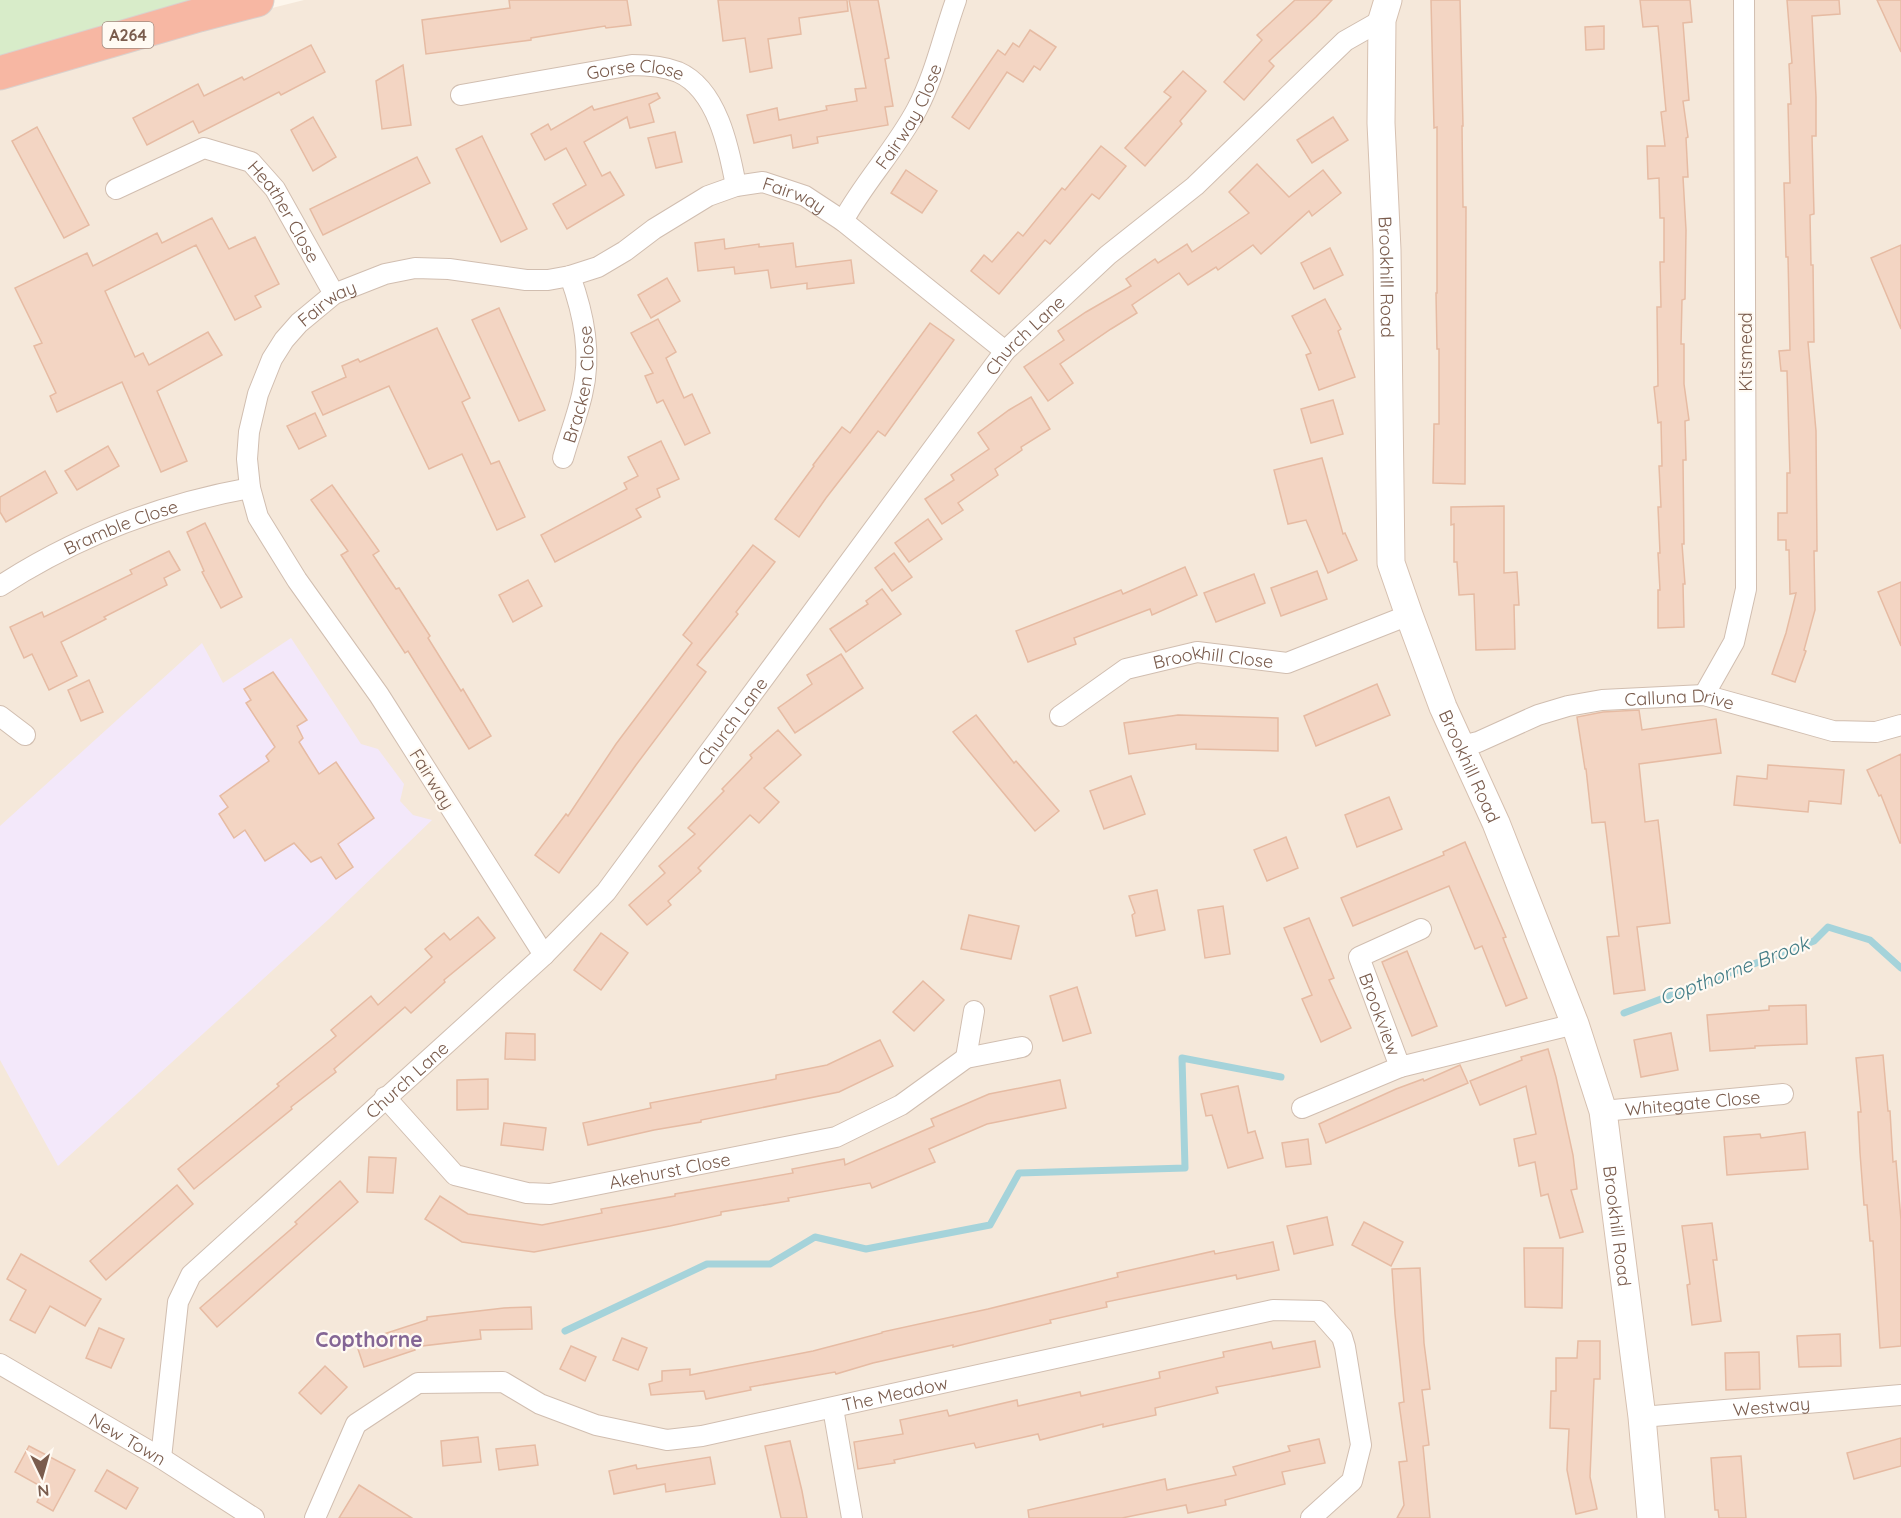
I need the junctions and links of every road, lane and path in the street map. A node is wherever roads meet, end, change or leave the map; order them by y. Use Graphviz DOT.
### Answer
graph roads {
  1 [pos="256,0"];
  2 [pos="956,0"];
  3 [pos="1744,0"];
  4 [pos="1385,10"];
  5 [pos="0,73"];
  6 [pos="461,94"];
  7 [pos="736,186"];
  8 [pos="116,189"];
  9 [pos="843,221"];
  10 [pos="570,276"];
  11 [pos="334,294"];
  12 [pos="1005,351"];
  13 [pos="563,458"];
  14 [pos="250,488"];
  15 [pos="0,586"];
  16 [pos="1408,615"];
  17 [pos="1704,695"];
  18 [pos="0,716"];
  19 [pos="1060,716"];
  20 [pos="1901,725"];
  21 [pos="25,735"];
  22 [pos="1462,746"];
  23 [pos="1421,929"];
  24 [pos="544,955"];
  25 [pos="974,1011"];
  26 [pos="1575,1024"];
  27 [pos="1022,1047"];
  28 [pos="966,1058"];
  29 [pos="1400,1067"];
  30 [pos="1783,1094"];
  31 [pos="385,1097"];
  32 [pos="1302,1108"];
  33 [pos="1602,1111"];
  34 [pos="0,1364"];
  35 [pos="1901,1395"];
  36 [pos="834,1408"];
  37 [pos="1642,1417"];
  38 [pos="161,1458"];
  39 [pos="254,1518"];
  40 [pos="315,1518"];
  41 [pos="852,1518"];
  42 [pos="1311,1518"];
  43 [pos="1651,1518"];
  1 -- 5 [label="highway, A264"];
  2 -- 9 [label="street, Fairway Close"];
  3 -- 17 [label="street, Kitsmead"];
  4 -- 12 [label="street, Church Lane"];
  4 -- 16 [label="street, Brookhill Road"];
  6 -- 7 [label="street, Gorse Close"];
  7 -- 9 [label="street, Fairway"];
  7 -- 10 [label="street, Fairway"];
  8 -- 11 [label="street, Heather Close"];
  9 -- 12 [label="street, Fairway"];
  10 -- 11 [label="street, Fairway"];
  10 -- 13 [label="street, Bracken Close"];
  11 -- 14 [label="street, Fairway"];
  12 -- 24 [label="street, Church Lane"];
  14 -- 15 [label="street, Bramble Close"];
  14 -- 24 [label="street, Fairway"];
  16 -- 19 [label="street, Brookhill Close"];
  16 -- 22 [label="street, Brookhill Road"];
  17 -- 20 [label="street, Calluna Drive"];
  17 -- 22 [label="street, Calluna Drive"];
  18 -- 21 [label="street"];
  22 -- 26 [label="street, Brookhill Road"];
  23 -- 29 [label="street, Brookview"];
  24 -- 31 [label="street, Church Lane"];
  25 -- 28 [label="street"];
  26 -- 29 [label="street, Brookview"];
  26 -- 33 [label="street, Brookhill Road"];
  27 -- 28 [label="street, Akehurst Close"];
  28 -- 31 [label="street, Akehurst Close"];
  29 -- 32 [label="street"];
  30 -- 33 [label="street, Whitegate Close"];
  31 -- 38 [label="street, Church Lane"];
  33 -- 37 [label="street, Brookhill Road"];
  34 -- 38 [label="street, New Town"];
  35 -- 37 [label="street, Westway"];
  36 -- 40 [label="street, The Meadow"];
  36 -- 41 [label="street"];
  36 -- 42 [label="street, The Meadow"];
  37 -- 43 [label="street, Brookhill Road"];
  38 -- 39 [label="street, New Town"];
}
